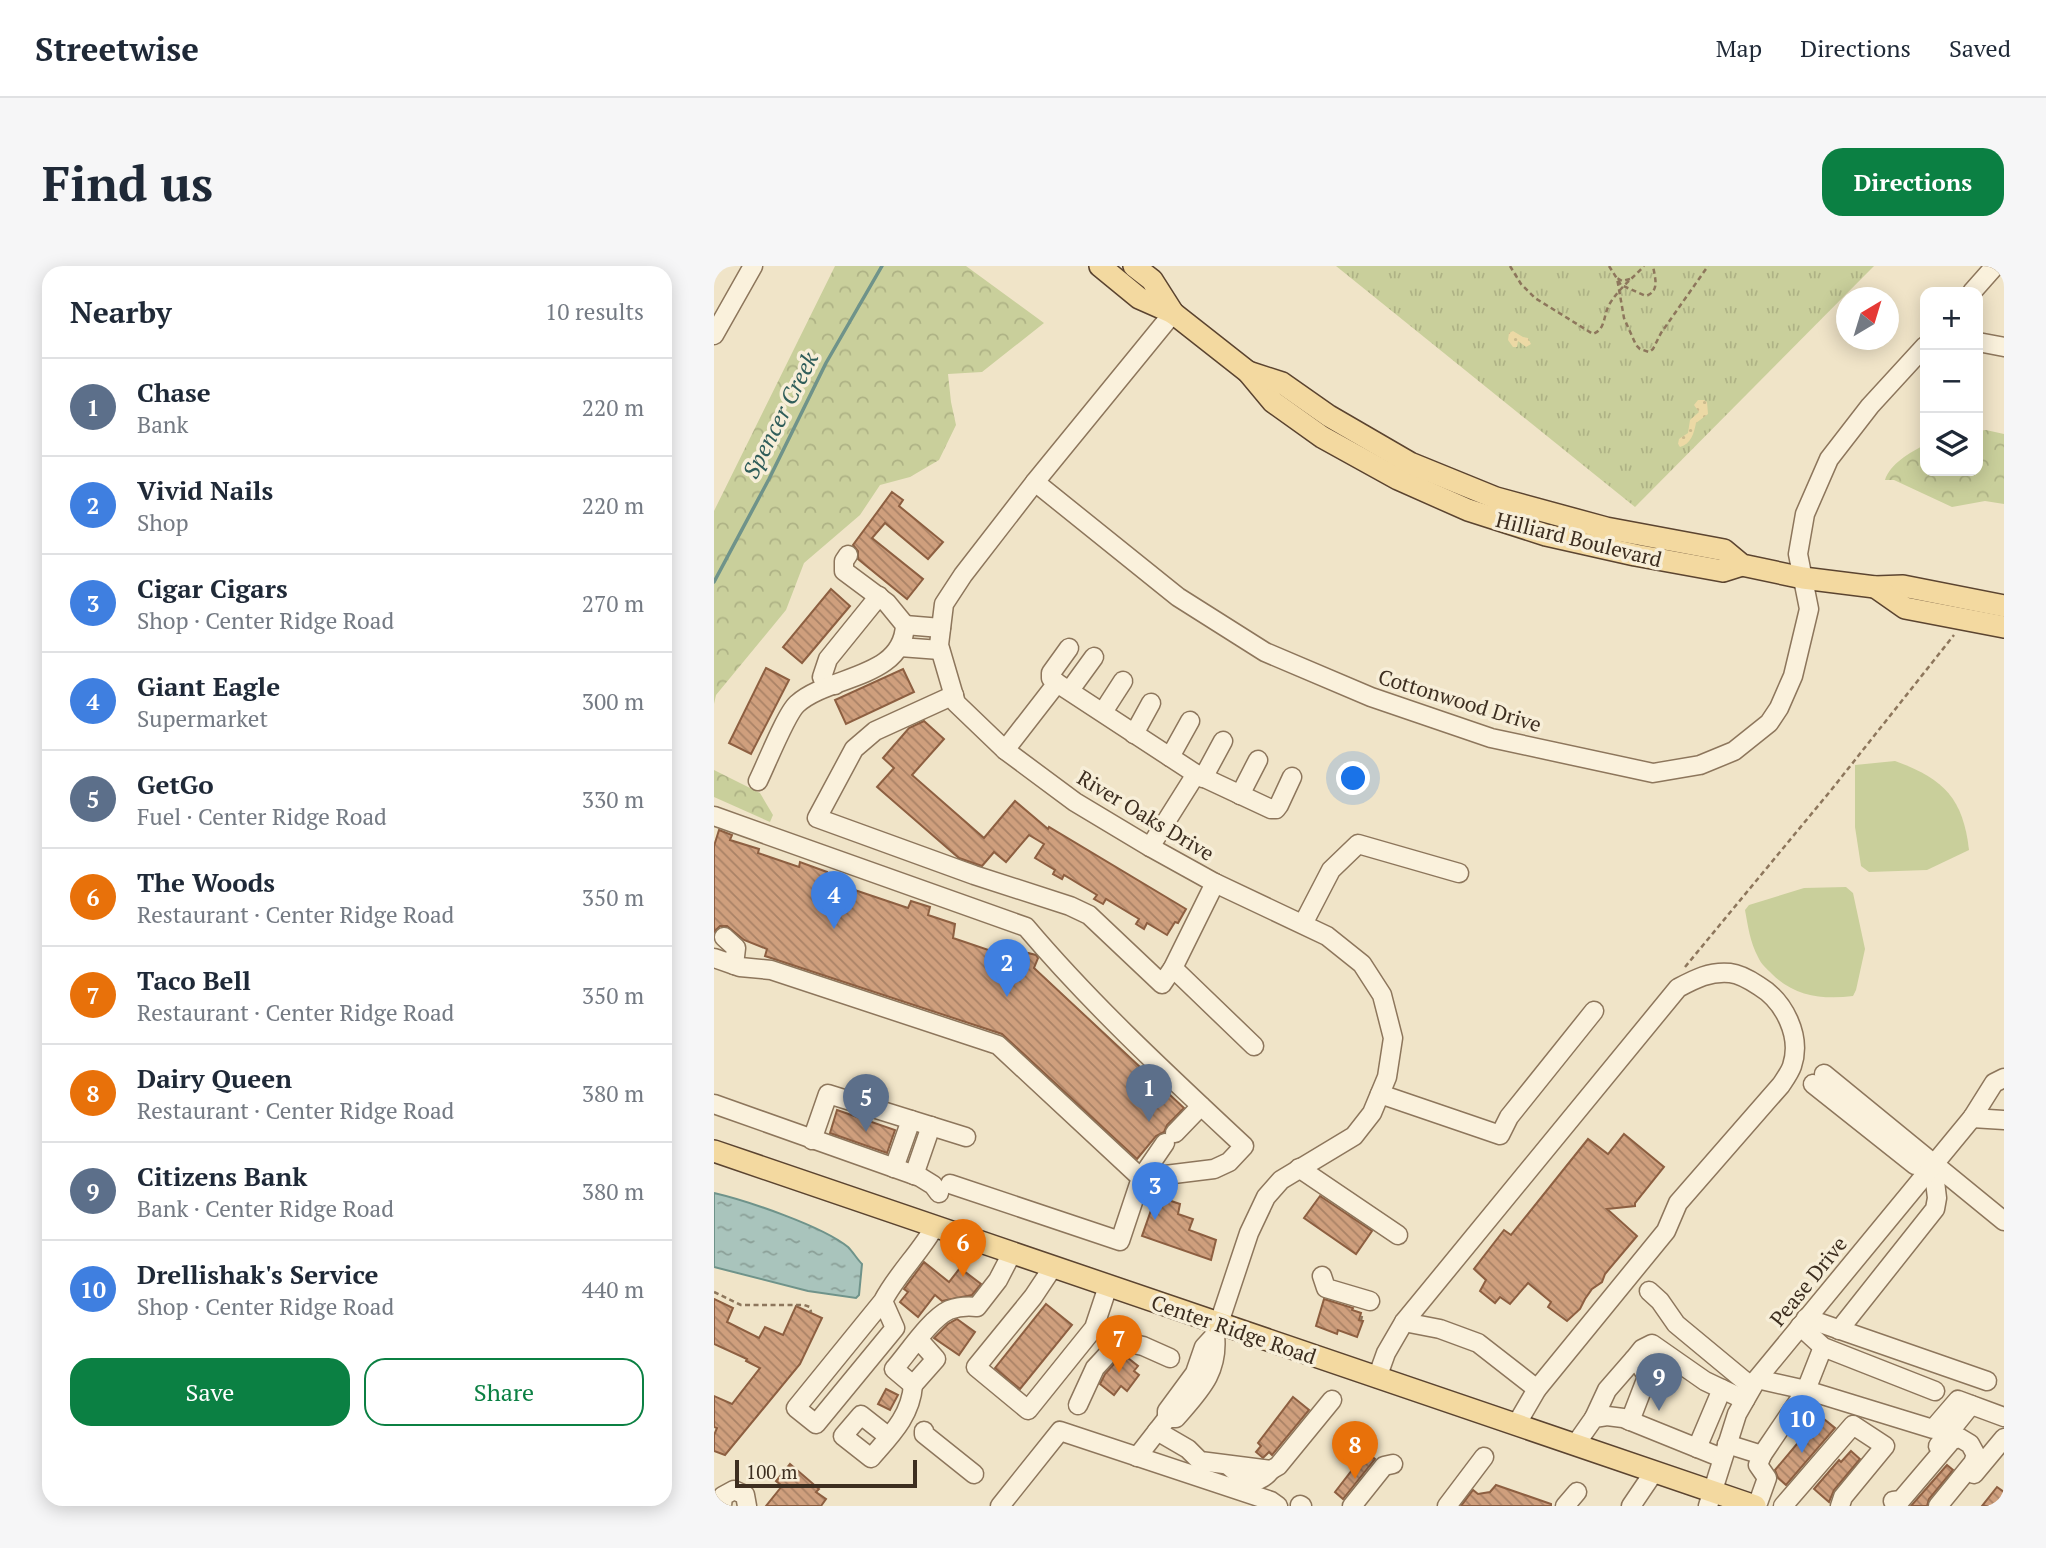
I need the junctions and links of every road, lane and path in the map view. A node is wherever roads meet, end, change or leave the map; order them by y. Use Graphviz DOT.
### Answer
graph roads {
  1 [pos="753,266"];
  2 [pos="1100,266"];
  3 [pos="1134,266"];
  4 [pos="1510,266"];
  5 [pos="1609,266"];
  6 [pos="1644,266"];
  7 [pos="1653,266"];
  8 [pos="1708,266"];
  9 [pos="1995,266"];
  10 [pos="1617,278"];
  11 [pos="1630,279"];
  12 [pos="1623,286"];
  13 [pos="1976,287"];
  14 [pos="1619,291"];
  15 [pos="1612,300"];
  16 [pos="1620,302"];
  17 [pos="1173,313"];
  18 [pos="714,335"];
  19 [pos="1983,343"];
  20 [pos="2004,346"];
  21 [pos="1921,350"];
  22 [pos="1035,482"];
  23 [pos="848,555"];
  24 [pos="1803,578"];
  25 [pos="1875,587"];
  26 [pos="879,596"];
  27 [pos="2004,606"];
  28 [pos="905,625"];
  29 [pos="2004,627"];
  30 [pos="941,628"];
  31 [pos="1955,633"];
  32 [pos="900,647"];
  33 [pos="1069,648"];
  34 [pos="940,650"];
  35 [pos="1094,657"];
  36 [pos="1123,681"];
  37 [pos="835,685"];
  38 [pos="1063,687"];
  39 [pos="954,695"];
  40 [pos="1151,703"];
  41 [pos="1103,712"];
  42 [pos="1190,720"];
  43 [pos="1134,734"];
  44 [pos="1223,741"];
  45 [pos="1004,750"];
  46 [pos="1170,757"];
  47 [pos="1258,760"];
  48 [pos="1200,776"];
  49 [pos="1292,777"];
  50 [pos="758,781"];
  51 [pos="1240,795"];
  52 [pos="714,816"];
  53 [pos="1150,847"];
  54 [pos="1459,873"];
  55 [pos="1215,883"];
  56 [pos="1303,923"];
  57 [pos="724,937"];
  58 [pos="714,958"];
  59 [pos="734,965"];
  60 [pos="1173,968"];
  61 [pos="1682,971"];
  62 [pos="1594,1011"];
  63 [pos="1254,1046"];
  64 [pos="2004,1078"];
  65 [pos="1819,1079"];
  66 [pos="1380,1094"];
  67 [pos="714,1104"];
  68 [pos="1201,1106"];
  69 [pos="1972,1118"];
  70 [pos="911,1120"];
  71 [pos="2004,1120"];
  72 [pos="931,1126"];
  73 [pos="966,1137"];
  74 [pos="812,1140"];
  75 [pos="714,1151"];
  76 [pos="894,1168"];
  77 [pos="1299,1168"];
  78 [pos="1929,1169"];
  79 [pos="915,1175"];
  80 [pos="1142,1178"];
  81 [pos="2004,1221"];
  82 [pos="935,1226"];
  83 [pos="1398,1235"];
  84 [pos="1012,1253"];
  85 [pos="1053,1267"];
  86 [pos="1322,1276"];
  87 [pos="1108,1286"];
  88 [pos="1648,1291"];
  89 [pos="714,1292"];
  90 [pos="883,1301"];
  91 [pos="1366,1308"];
  92 [pos="811,1312"];
  93 [pos="1361,1320"];
  94 [pos="1404,1322"];
  95 [pos="1803,1322"];
  96 [pos="1217,1329"];
  97 [pos="1839,1330"];
  98 [pos="919,1340"];
  99 [pos="1823,1347"];
  100 [pos="1170,1358"];
  101 [pos="1634,1359"];
  102 [pos="1377,1378"];
  103 [pos="1987,1381"];
  104 [pos="913,1385"];
  105 [pos="1537,1389"];
  106 [pos="1722,1389"];
  107 [pos="1751,1389"];
  108 [pos="1806,1390"];
  109 [pos="1936,1391"];
  110 [pos="1332,1400"];
  111 [pos="1078,1405"];
  112 [pos="1971,1405"];
  113 [pos="2004,1417"];
  114 [pos="1594,1418"];
  115 [pos="1630,1421"];
  116 [pos="1162,1424"];
  117 [pos="1516,1425"];
  118 [pos="924,1431"];
  119 [pos="889,1437"];
  120 [pos="2004,1438"];
  121 [pos="1575,1446"];
  122 [pos="1697,1448"];
  123 [pos="1725,1451"];
  124 [pos="1762,1455"];
  125 [pos="1137,1457"];
  126 [pos="1484,1457"];
  127 [pos="1393,1464"];
  128 [pos="1654,1472"];
  129 [pos="974,1474"];
  130 [pos="1577,1492"];
  131 [pos="1709,1499"];
  132 [pos="1891,1504"];
  133 [pos="721,1505"];
  134 [pos="1749,1505"];
  135 [pos="747,1506"];
  136 [pos="1000,1506"];
  137 [pos="1278,1506"];
  138 [pos="1352,1506"];
  139 [pos="1447,1506"];
  140 [pos="1565,1506"];
  141 [pos="1631,1506"];
  142 [pos="1783,1506"];
  143 [pos="1840,1506"];
  144 [pos="1938,1506"];
  145 [pos="1947,1506"];
  1 -- 18 [label="street"];
  2 -- 17 [label="main road, Hilliard Boulevard"];
  3 -- 17 [label="main road, Hilliard Boulevard"];
  4 -- 15 [label="path"];
  5 -- 10 [label="path"];
  6 -- 11 [label="path"];
  7 -- 12 [label="path"];
  8 -- 16 [label="path"];
  9 -- 13 [label="street"];
  10 -- 11 [label="path"];
  10 -- 12 [label="path"];
  10 -- 14 [label="path"];
  11 -- 12 [label="path"];
  12 -- 14 [label="path"];
  14 -- 15 [label="path"];
  14 -- 16 [label="path"];
  15 -- 16 [label="path"];
  17 -- 22 [label="street, River Oaks Drive"];
  17 -- 24 [label="main road, Hilliard Boulevard"];
  19 -- 20 [label="street"];
  21 -- 24 [label="street, Cottonwood Drive"];
  22 -- 24 [label="street, Cottonwood Drive"];
  22 -- 30 [label="street, River Oaks Drive"];
  23 -- 26 [label="street"];
  24 -- 25 [label="main road, Hilliard Boulevard"];
  25 -- 27 [label="main road, Hilliard Boulevard"];
  25 -- 29 [label="main road, Hilliard Boulevard"];
  26 -- 28 [label="street"];
  26 -- 37 [label="street"];
  28 -- 30 [label="street"];
  28 -- 32 [label="street"];
  30 -- 34 [label="street, River Oaks Drive"];
  31 -- 61 [label="path"];
  32 -- 34 [label="street"];
  32 -- 37 [label="street"];
  33 -- 38 [label="street"];
  34 -- 39 [label="street, River Oaks Drive"];
  35 -- 38 [label="street"];
  36 -- 41 [label="street"];
  37 -- 50 [label="street"];
  38 -- 41 [label="street"];
  38 -- 45 [label="street"];
  39 -- 45 [label="street, River Oaks Drive"];
  39 -- 60 [label="street"];
  40 -- 43 [label="street"];
  41 -- 43 [label="street"];
  42 -- 46 [label="street"];
  43 -- 46 [label="street"];
  44 -- 48 [label="street"];
  45 -- 53 [label="street, River Oaks Drive"];
  46 -- 48 [label="street"];
  47 -- 51 [label="street"];
  48 -- 51 [label="street"];
  48 -- 53 [label="street"];
  49 -- 51 [label="street"];
  52 -- 68 [label="street"];
  53 -- 55 [label="street, River Oaks Drive"];
  54 -- 56 [label="street"];
  55 -- 56 [label="street, River Oaks Drive"];
  55 -- 60 [label="street"];
  56 -- 66 [label="street, River Oaks Drive"];
  57 -- 59 [label="street"];
  58 -- 59 [label="street"];
  59 -- 80 [label="street"];
  60 -- 63 [label="street"];
  62 -- 66 [label="street"];
  64 -- 69 [label="street, Pease Drive"];
  65 -- 78 [label="street"];
  66 -- 77 [label="street, River Oaks Drive"];
  67 -- 74 [label="street"];
  68 -- 80 [label="street"];
  68 -- 80 [label="street"];
  69 -- 71 [label="street"];
  69 -- 78 [label="street, Pease Drive"];
  70 -- 72 [label="street"];
  70 -- 74 [label="street"];
  70 -- 76 [label="street"];
  72 -- 73 [label="street"];
  72 -- 79 [label="street"];
  74 -- 76 [label="street"];
  75 -- 82 [label="main road, Center Ridge Road"];
  76 -- 79 [label="street"];
  77 -- 83 [label="street"];
  77 -- 96 [label="street, River Oaks Drive"];
  78 -- 81 [label="street"];
  78 -- 95 [label="street, Pease Drive"];
  78 -- 97 [label="street"];
  79 -- 80 [label="street"];
  82 -- 84 [label="main road, Center Ridge Road"];
  82 -- 90 [label="street"];
  84 -- 85 [label="main road, Center Ridge Road"];
  84 -- 98 [label="street"];
  85 -- 87 [label="main road, Center Ridge Road"];
  85 -- 87 [label="street"];
  86 -- 91 [label="street"];
  87 -- 96 [label="main road, Center Ridge Road"];
  88 -- 107 [label="street"];
  89 -- 92 [label="path"];
  90 -- 90 [label="street"];
  91 -- 93 [label="path"];
  94 -- 102 [label="street"];
  94 -- 105 [label="street"];
  94 -- 105 [label="street"];
  95 -- 97 [label="street"];
  95 -- 99 [label="street"];
  95 -- 107 [label="street, Pease Drive"];
  96 -- 102 [label="main road, Center Ridge Road"];
  96 -- 116 [label="street, River Oaks Drive"];
  97 -- 103 [label="street"];
  98 -- 104 [label="street"];
  98 -- 104 [label="street"];
  99 -- 108 [label="street"];
  99 -- 109 [label="street"];
  100 -- 111 [label="street"];
  101 -- 106 [label="street"];
  101 -- 114 [label="street"];
  101 -- 115 [label="street"];
  102 -- 117 [label="main road, Center Ridge Road"];
  104 -- 119 [label="street"];
  105 -- 117 [label="street"];
  106 -- 107 [label="street"];
  106 -- 122 [label="street"];
  107 -- 108 [label="street"];
  107 -- 123 [label="street, Pease Drive"];
  108 -- 112 [label="street"];
  108 -- 124 [label="street"];
  110 -- 116 [label="street"];
  112 -- 113 [label="street"];
  112 -- 132 [label="street"];
  114 -- 115 [label="street"];
  114 -- 121 [label="street"];
  115 -- 122 [label="street"];
  116 -- 125 [label="street, River Oaks Drive"];
  117 -- 121 [label="main road, Center Ridge Road"];
  118 -- 129 [label="street"];
  120 -- 145 [label="street"];
  121 -- 128 [label="main road, Center Ridge Road"];
  122 -- 123 [label="street"];
  123 -- 124 [label="street"];
  123 -- 131 [label="street, Pease Drive"];
  124 -- 134 [label="street"];
  125 -- 136 [label="street"];
  125 -- 137 [label="street"];
  126 -- 139 [label="street"];
  127 -- 138 [label="street"];
  128 -- 131 [label="main road, Center Ridge Road"];
  128 -- 141 [label="street"];
  130 -- 140 [label="street"];
  131 -- 134 [label="main road, Center Ridge Road"];
  132 -- 144 [label="street"];
  133 -- 135 [label="street"];
  142 -- 143 [label="street"];
}
